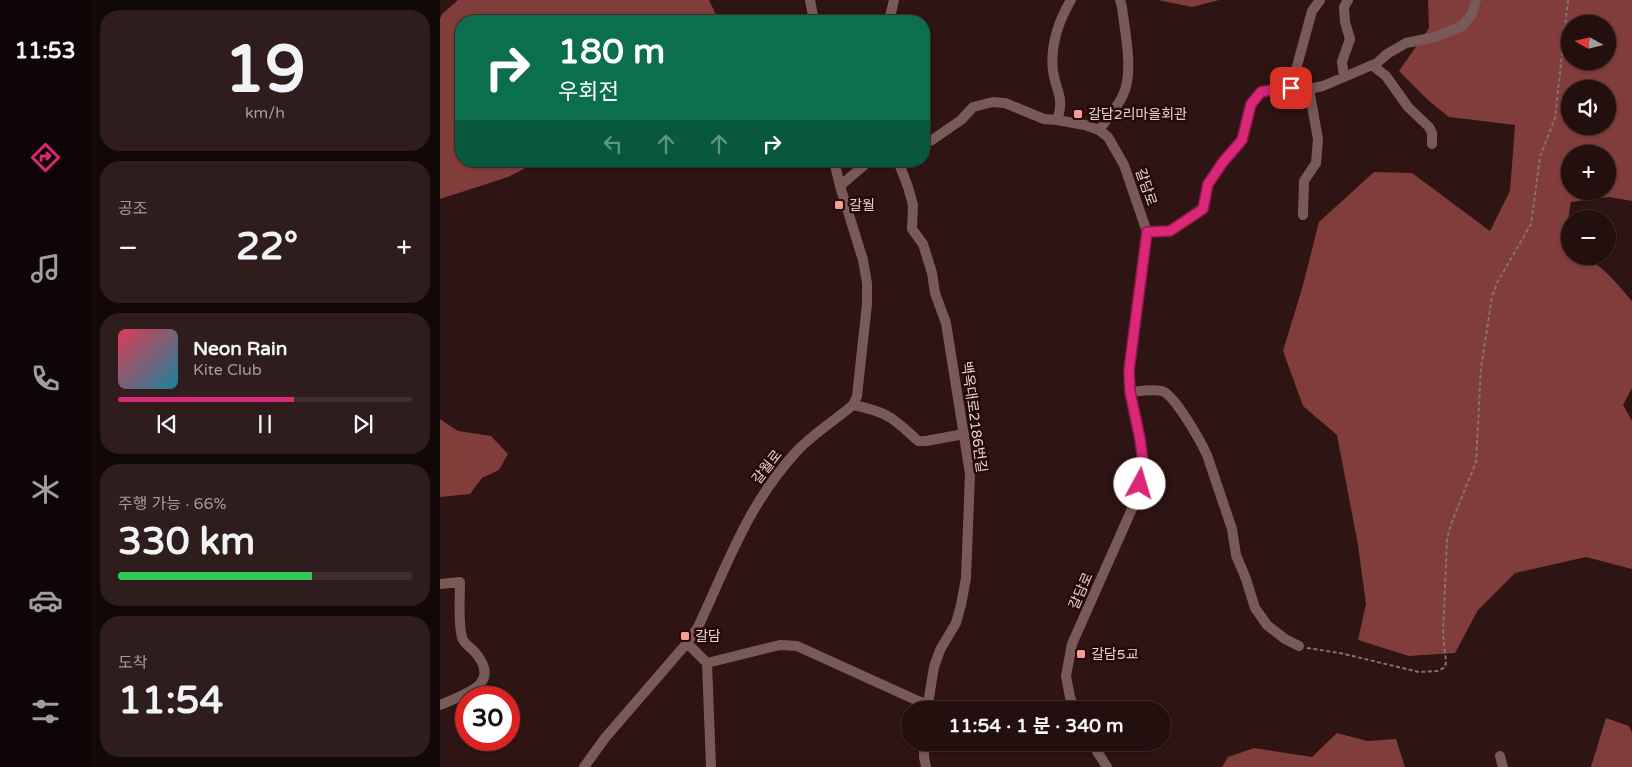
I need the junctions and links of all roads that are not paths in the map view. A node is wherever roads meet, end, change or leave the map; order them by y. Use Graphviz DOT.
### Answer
graph roads {
  1 [pos="810,0"];
  2 [pos="894,0"];
  3 [pos="1071,0"];
  4 [pos="1120,0"];
  5 [pos="1320,0"];
  6 [pos="1348,0"];
  7 [pos="1476,0"];
  8 [pos="813,15"];
  9 [pos="890,15"];
  10 [pos="1372,65"];
  11 [pos="1344,77"];
  12 [pos="1291,88"];
  13 [pos="1309,89"];
  14 [pos="1057,120"];
  15 [pos="1099,130"];
  16 [pos="930,141"];
  17 [pos="1432,144"];
  18 [pos="835,167"];
  19 [pos="862,167"];
  20 [pos="900,167"];
  21 [pos="840,186"];
  22 [pos="1303,215"];
  23 [pos="1147,232"];
  24 [pos="1130,392"];
  25 [pos="852,405"];
  26 [pos="964,434"];
  27 [pos="440,584"];
  28 [pos="687,643"];
  29 [pos="1299,646"];
  30 [pos="707,663"];
  31 [pos="912,701"];
  32 [pos="928,701"];
  33 [pos="1072,701"];
  34 [pos="440,705"];
  35 [pos="924,751"];
  36 [pos="1097,751"];
  37 [pos="1500,756"];
  38 [pos="584,767"];
  39 [pos="711,767"];
  40 [pos="926,767"];
  41 [pos="1107,767"];
  42 [pos="1503,767"];
  1 -- 8 [label="street"];
  2 -- 9 [label="street"];
  3 -- 14 [label="street"];
  4 -- 15 [label="street"];
  5 -- 12 [label="street"];
  6 -- 11 [label="street"];
  7 -- 10 [label="street"];
  10 -- 11 [label="street"];
  10 -- 17 [label="street"];
  11 -- 13 [label="street"];
  12 -- 13 [label="street"];
  12 -- 23 [label="street"];
  13 -- 22 [label="street"];
  14 -- 15 [label="street"];
  14 -- 16 [label="street"];
  15 -- 23 [label="street, 갈담로"];
  18 -- 21 [label="street"];
  19 -- 21 [label="street"];
  20 -- 26 [label="street, 백옥대로2186번길"];
  21 -- 25 [label="street"];
  23 -- 24 [label="street, 갈담로"];
  24 -- 29 [label="street"];
  24 -- 33 [label="street, 갈담로"];
  25 -- 26 [label="street"];
  25 -- 28 [label="street, 갈월로"];
  26 -- 32 [label="street, 백옥대로2186번길"];
  27 -- 34 [label="street"];
  28 -- 30 [label="street"];
  28 -- 38 [label="street, 갈월로"];
  30 -- 31 [label="street"];
  30 -- 39 [label="street"];
  35 -- 40 [label="street"];
  36 -- 41 [label="street"];
  37 -- 42 [label="street"];
}
